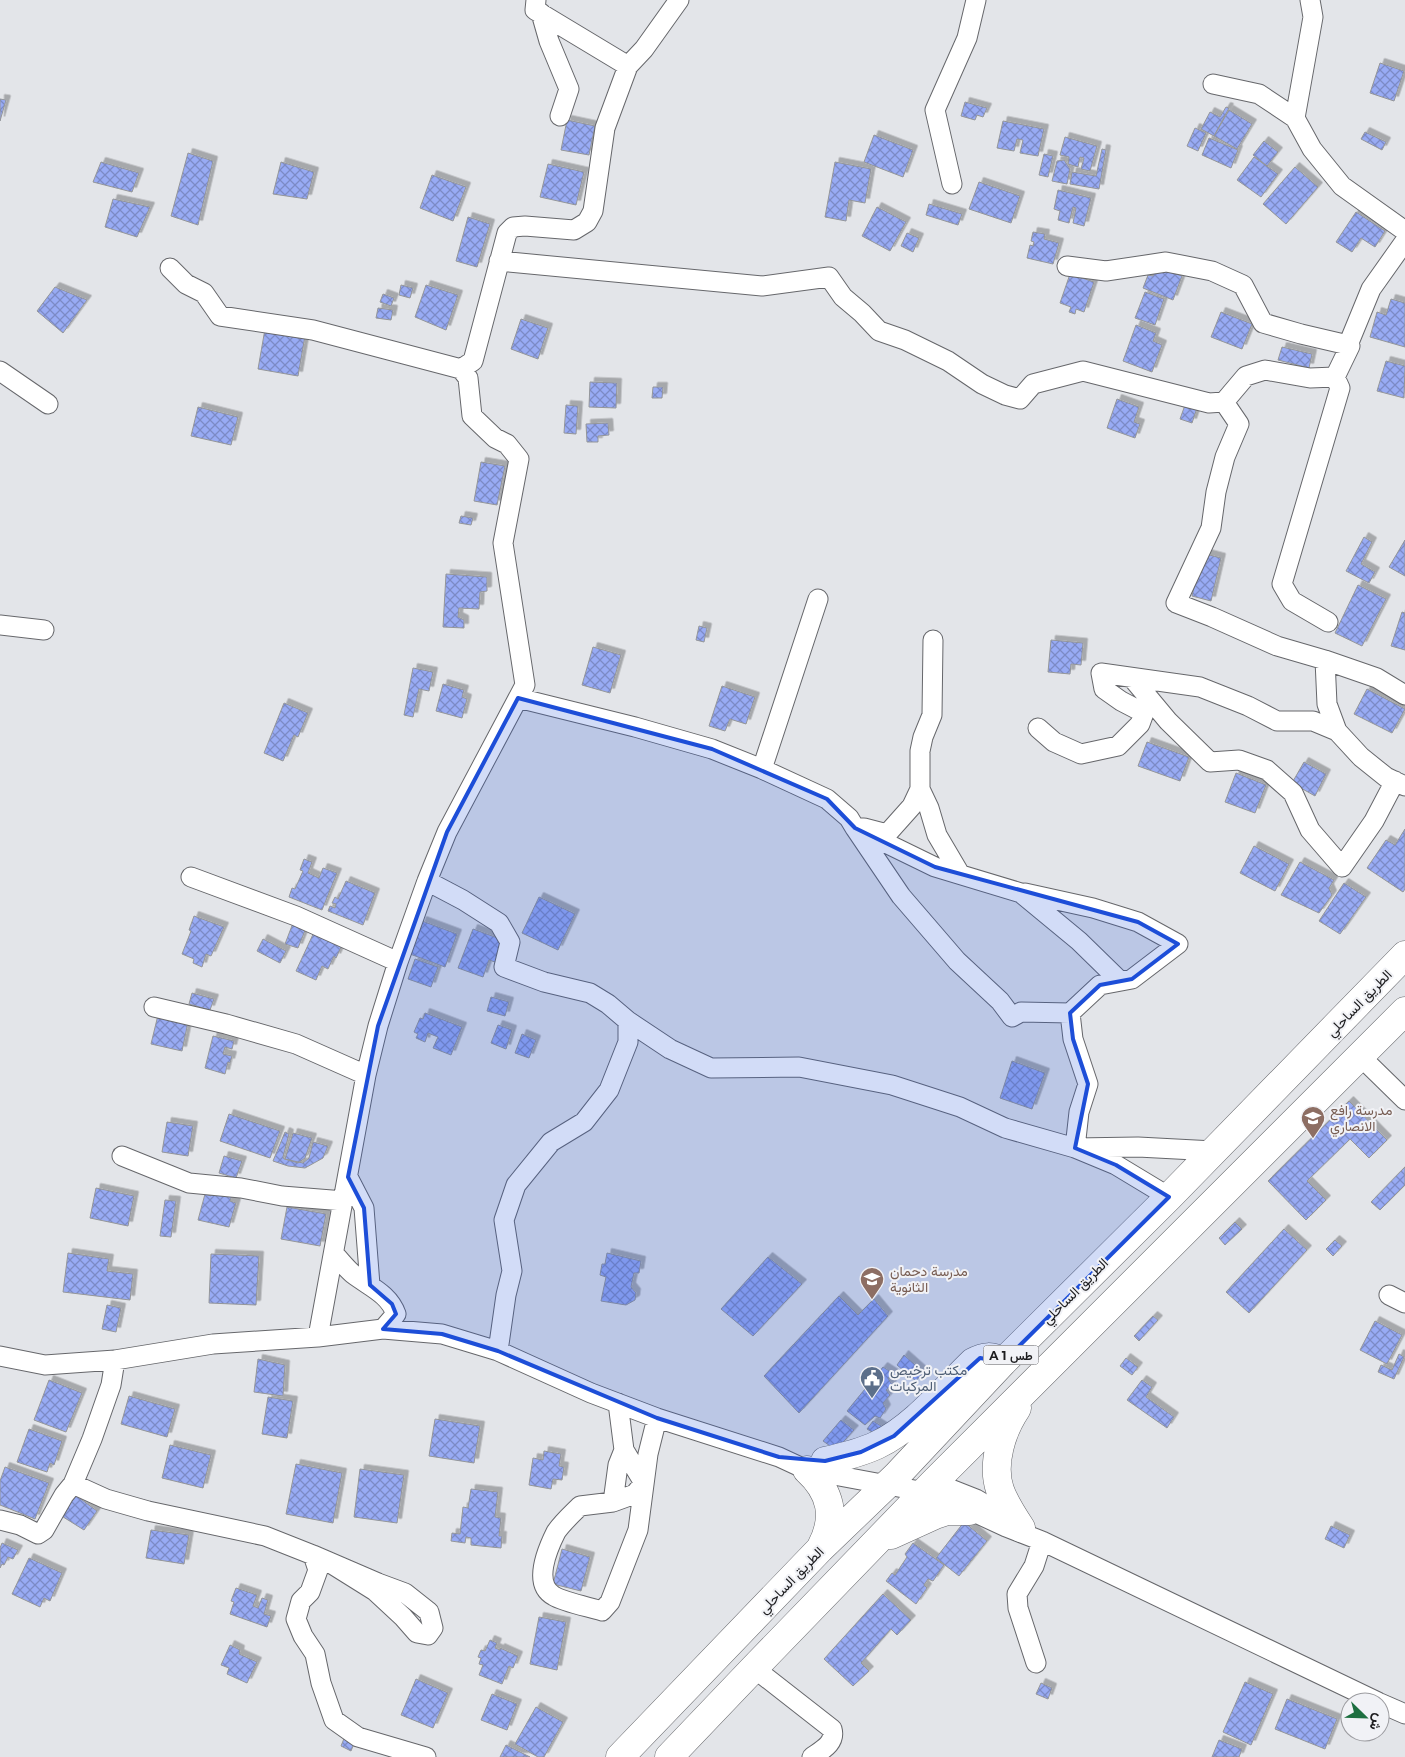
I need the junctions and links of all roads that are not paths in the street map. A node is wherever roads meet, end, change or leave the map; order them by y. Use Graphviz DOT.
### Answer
graph roads {
  1 [pos="680,0"];
  2 [pos="976,0"];
  3 [pos="1310,0"];
  4 [pos="538,7"];
  5 [pos="628,66"];
  6 [pos="1213,84"];
  7 [pos="560,116"];
  8 [pos="1295,118"];
  9 [pos="952,184"];
  10 [pos="1405,231"];
  11 [pos="1405,241"];
  12 [pos="498,261"];
  13 [pos="1067,266"];
  14 [pos="170,268"];
  15 [pos="1348,345"];
  16 [pos="461,369"];
  17 [pos="0,371"];
  18 [pos="1335,377"];
  19 [pos="1224,402"];
  20 [pos="48,404"];
  21 [pos="818,600"];
  22 [pos="1328,622"];
  23 [pos="0,625"];
  24 [pos="44,630"];
  25 [pos="933,640"];
  26 [pos="1325,660"];
  27 [pos="1133,679"];
  28 [pos="1405,695"];
  29 [pos="518,698"];
  30 [pos="1147,706"];
  31 [pos="1038,728"];
  32 [pos="1337,731"];
  33 [pos="762,769"];
  34 [pos="1400,783"];
  35 [pos="920,789"];
  36 [pos="855,828"];
  37 [pos="960,874"];
  38 [pos="191,877"];
  39 [pos="427,881"];
  40 [pos="1021,893"];
  41 [pos="1405,955"];
  42 [pos="398,962"];
  43 [pos="1120,981"];
  44 [pos="154,1007"];
  45 [pos="1405,1011"];
  46 [pos="1070,1013"];
  47 [pos="628,1021"];
  48 [pos="1360,1055"];
  49 [pos="366,1075"];
  50 [pos="1405,1100"];
  51 [pos="1075,1148"];
  52 [pos="1214,1151"];
  53 [pos="122,1156"];
  54 [pos="348,1177"];
  55 [pos="1169,1197"];
  56 [pos="344,1201"];
  57 [pos="334,1254"];
  58 [pos="370,1285"];
  59 [pos="384,1329"];
  60 [pos="318,1337"];
  61 [pos="498,1351"];
  62 [pos="0,1356"];
  63 [pos="115,1360"];
  64 [pos="1003,1362"];
  65 [pos="1032,1386"];
  66 [pos="618,1403"];
  67 [pos="657,1418"];
  68 [pos="624,1450"];
  69 [pos="816,1465"];
  70 [pos="891,1480"];
  71 [pos="73,1484"];
  72 [pos="644,1484"];
  73 [pos="930,1487"];
  74 [pos="613,1502"];
  75 [pos="969,1511"];
  76 [pos="0,1520"];
  77 [pos="1032,1535"];
  78 [pos="876,1542"];
  79 [pos="820,1549"];
  80 [pos="320,1558"];
  81 [pos="1036,1663"];
  82 [pos="754,1668"];
  83 [pos="1358,1692"];
  84 [pos="1390,1707"];
  85 [pos="1405,1714"];
  86 [pos="426,1757"];
  87 [pos="620,1757"];
  88 [pos="670,1757"];
  89 [pos="812,1757"];
  1 -- 5 [label="street"];
  2 -- 9 [label="street"];
  3 -- 8 [label="street"];
  4 -- 5 [label="street"];
  4 -- 7 [label="street"];
  5 -- 12 [label="street"];
  6 -- 8 [label="street"];
  8 -- 10 [label="street"];
  11 -- 15 [label="street"];
  12 -- 16 [label="street"];
  12 -- 19 [label="street"];
  13 -- 15 [label="street"];
  14 -- 16 [label="street"];
  15 -- 18 [label="street"];
  16 -- 29 [label="street"];
  17 -- 20 [label="street"];
  18 -- 19 [label="street"];
  18 -- 22 [label="street"];
  19 -- 26 [label="street"];
  21 -- 33 [label="street"];
  23 -- 24 [label="street"];
  25 -- 35 [label="street"];
  26 -- 28 [label="street"];
  26 -- 32 [label="street"];
  27 -- 30 [label="street"];
  27 -- 30 [label="street"];
  27 -- 32 [label="street"];
  29 -- 33 [label="street"];
  29 -- 39 [label="street"];
  30 -- 31 [label="street"];
  30 -- 34 [label="street"];
  32 -- 34 [label="street"];
  33 -- 36 [label="street"];
  35 -- 36 [label="street"];
  35 -- 37 [label="street"];
  36 -- 37 [label="street"];
  36 -- 46 [label="street"];
  37 -- 40 [label="street"];
  38 -- 42 [label="street"];
  39 -- 42 [label="street"];
  39 -- 47 [label="street"];
  40 -- 43 [label="street"];
  40 -- 43 [label="street"];
  41 -- 52 [label="highway, الطريق الساحلي / A 1 طس"];
  42 -- 49 [label="street"];
  43 -- 46 [label="street"];
  44 -- 49 [label="street"];
  45 -- 48 [label="highway, A 1 طس"];
  46 -- 51 [label="street"];
  47 -- 51 [label="street"];
  47 -- 61 [label="street"];
  48 -- 50 [label="street"];
  48 -- 65 [label="highway, A 1 طس"];
  49 -- 54 [label="street"];
  51 -- 52 [label="street"];
  51 -- 55 [label="street"];
  52 -- 55 [label="highway, الطريق الساحلي / A 1 طس"];
  53 -- 56 [label="street"];
  54 -- 56 [label="street"];
  54 -- 58 [label="street"];
  55 -- 64 [label="highway, الطريق الساحلي / A 1 طس"];
  56 -- 57 [label="street"];
  57 -- 58 [label="street"];
  57 -- 60 [label="street"];
  58 -- 59 [label="street"];
  59 -- 60 [label="street"];
  59 -- 61 [label="street"];
  60 -- 63 [label="street"];
  61 -- 66 [label="street"];
  62 -- 63 [label="street"];
  63 -- 71 [label="street"];
  64 -- 69 [label="highway"];
  64 -- 70 [label="highway, الطريق الساحلي / A 1 طس"];
  65 -- 73 [label="highway, A 1 طس"];
  65 -- 77 [label="highway"];
  66 -- 67 [label="street"];
  66 -- 68 [label="street"];
  67 -- 69 [label="street"];
  67 -- 72 [label="street"];
  68 -- 72 [label="street"];
  68 -- 74 [label="street"];
  69 -- 70 [label="street"];
  69 -- 79 [label="highway"];
  70 -- 73 [label="street"];
  70 -- 79 [label="highway, الطريق الساحلي / A 1 طس"];
  71 -- 76 [label="street"];
  71 -- 80 [label="street"];
  72 -- 74 [label="street"];
  72 -- 74 [label="street"];
  73 -- 75 [label="street"];
  73 -- 77 [label="street"];
  73 -- 78 [label="highway, A 1 طس"];
  75 -- 77 [label="street"];
  75 -- 78 [label="highway"];
  77 -- 81 [label="street"];
  77 -- 83 [label="street"];
  78 -- 82 [label="highway, A 1 طس"];
  79 -- 87 [label="highway, الطريق الساحلي / A 1 طس"];
  80 -- 80 [label="street"];
  80 -- 86 [label="street"];
  82 -- 88 [label="highway, A 1 طس"];
  82 -- 89 [label="street"];
  84 -- 85 [label="street"];
}
